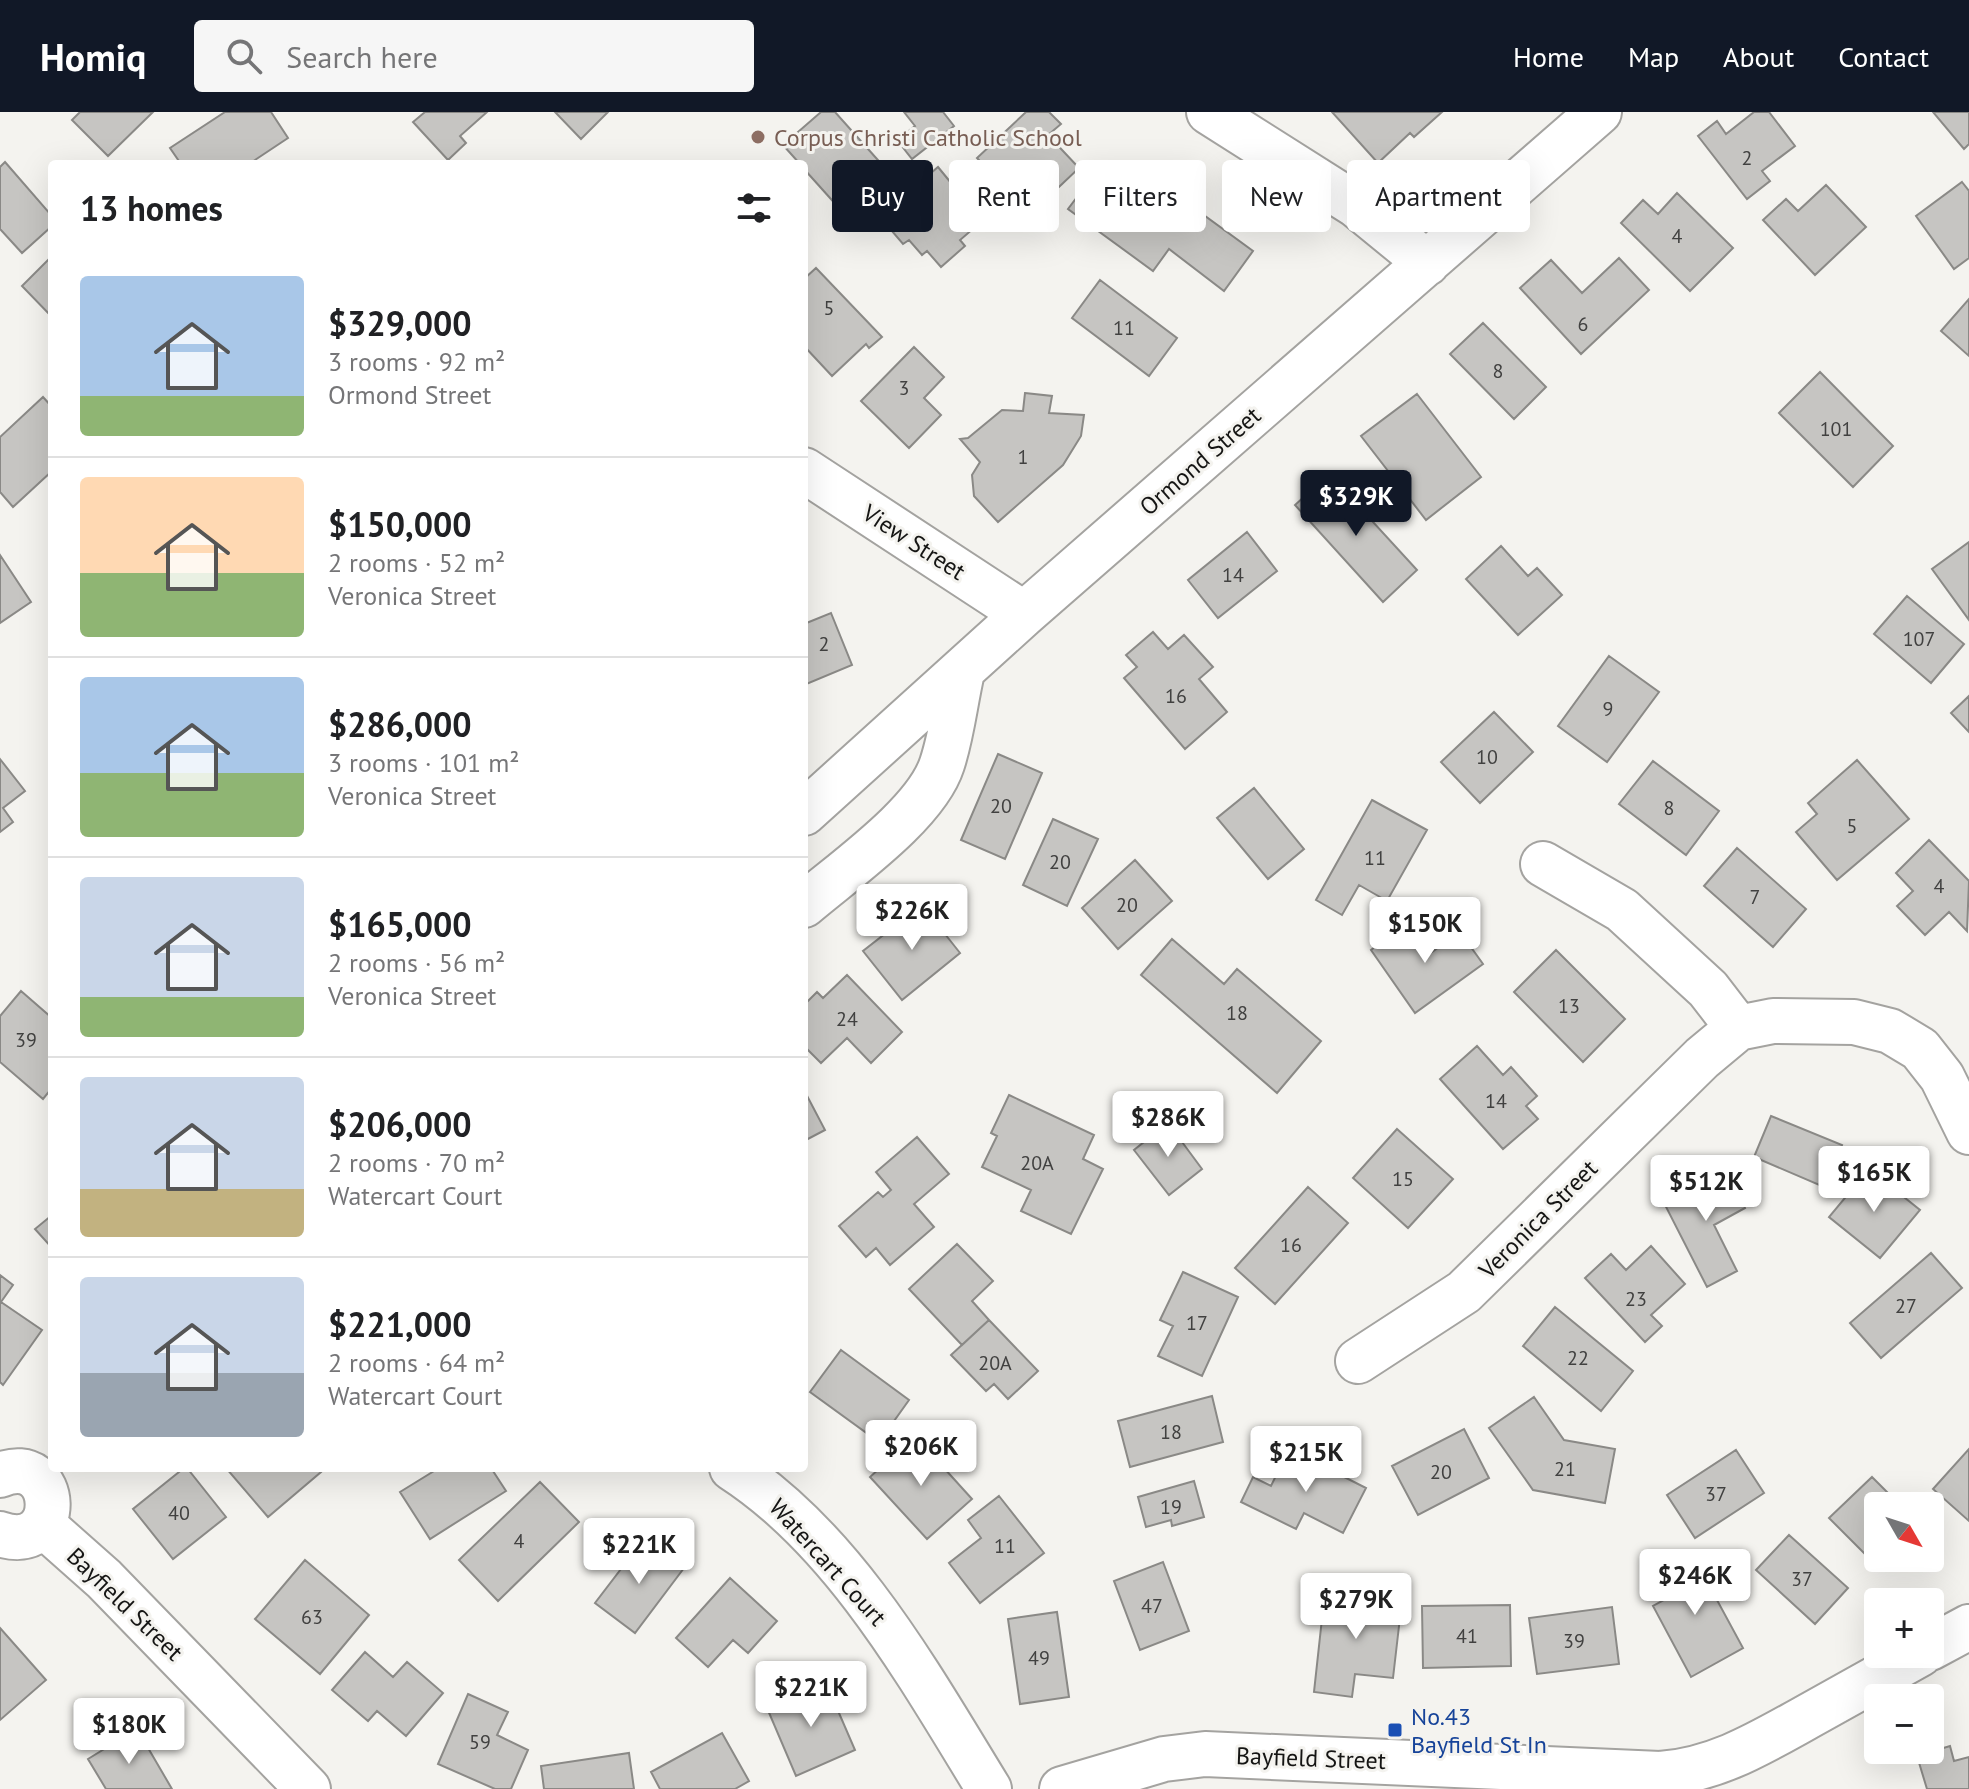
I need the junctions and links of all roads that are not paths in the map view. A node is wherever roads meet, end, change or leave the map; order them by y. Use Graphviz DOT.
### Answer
graph roads {
  1 [pos="1209,112"];
  2 [pos="1599,112"];
  3 [pos="1427,263"];
  4 [pos="808,473"];
  5 [pos="1024,614"];
  6 [pos="962,672"];
  7 [pos="808,809"];
  8 [pos="1543,864"];
  9 [pos="808,902"];
  10 [pos="1738,1028"];
  11 [pos="1969,1132"];
  12 [pos="1358,1361"];
  13 [pos="738,1472"];
  14 [pos="35,1487"];
  15 [pos="0,1534"];
  16 [pos="1969,1627"];
  17 [pos="1944,1640"];
  18 [pos="1895,1668"];
  19 [pos="1693,1781"];
  20 [pos="308,1789"];
  21 [pos="989,1789"];
  22 [pos="1062,1789"];
  1 -- 3 [label="street"];
  2 -- 3 [label="street, Ormond Street"];
  3 -- 5 [label="street, Ormond Street"];
  4 -- 5 [label="street, View Street"];
  5 -- 6 [label="street, Ormond Street"];
  6 -- 7 [label="street, Ormond Street"];
  6 -- 9 [label="street"];
  8 -- 10 [label="street"];
  10 -- 11 [label="street, Veronica Street"];
  10 -- 12 [label="street, Veronica Street"];
  13 -- 21 [label="street, Watercart Court"];
  14 -- 15 [label="street"];
  14 -- 20 [label="street, Bayfield Street"];
  16 -- 17 [label="street"];
  18 -- 19 [label="street, Bayfield Street"];
  19 -- 22 [label="street, Bayfield Street"];
}
